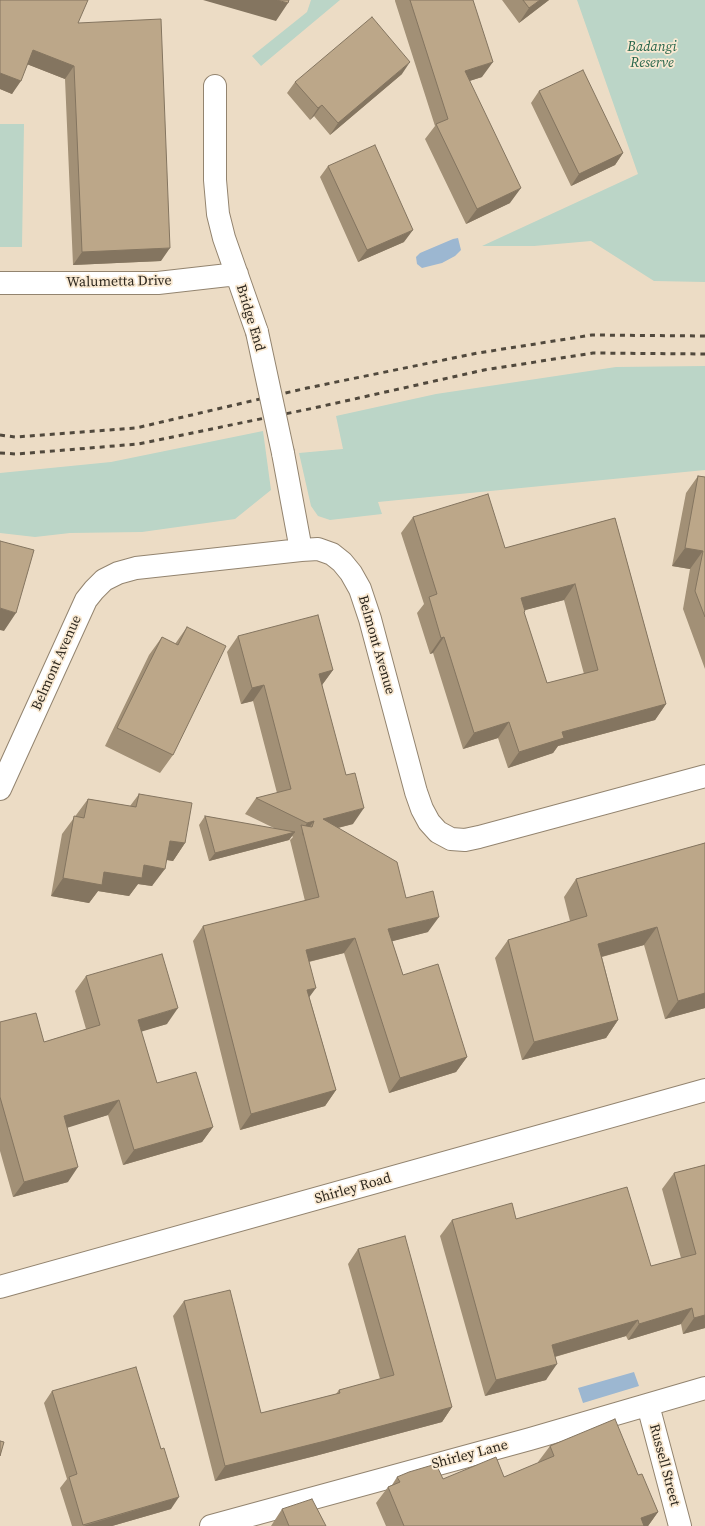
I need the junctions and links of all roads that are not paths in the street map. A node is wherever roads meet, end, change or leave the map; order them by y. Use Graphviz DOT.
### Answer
graph roads {
  1 [pos="216,86"];
  2 [pos="237,274"];
  3 [pos="0,283"];
  4 [pos="300,550"];
  5 [pos="705,776"];
  6 [pos="0,790"];
  7 [pos="705,1090"];
  8 [pos="0,1287"];
  9 [pos="705,1388"];
  10 [pos="648,1405"];
  11 [pos="211,1526"];
  12 [pos="680,1526"];
  1 -- 2 [label="street, Bridge End"];
  2 -- 3 [label="street, Walumetta Drive"];
  2 -- 4 [label="street, Bridge End, bridge"];
  4 -- 5 [label="street, Belmont Avenue"];
  4 -- 6 [label="street, Belmont Avenue"];
  7 -- 8 [label="street, Shirley Road"];
  9 -- 10 [label="street, Shirley Lane"];
  10 -- 11 [label="street, Shirley Lane"];
  10 -- 12 [label="street, Russell Street"];
}
